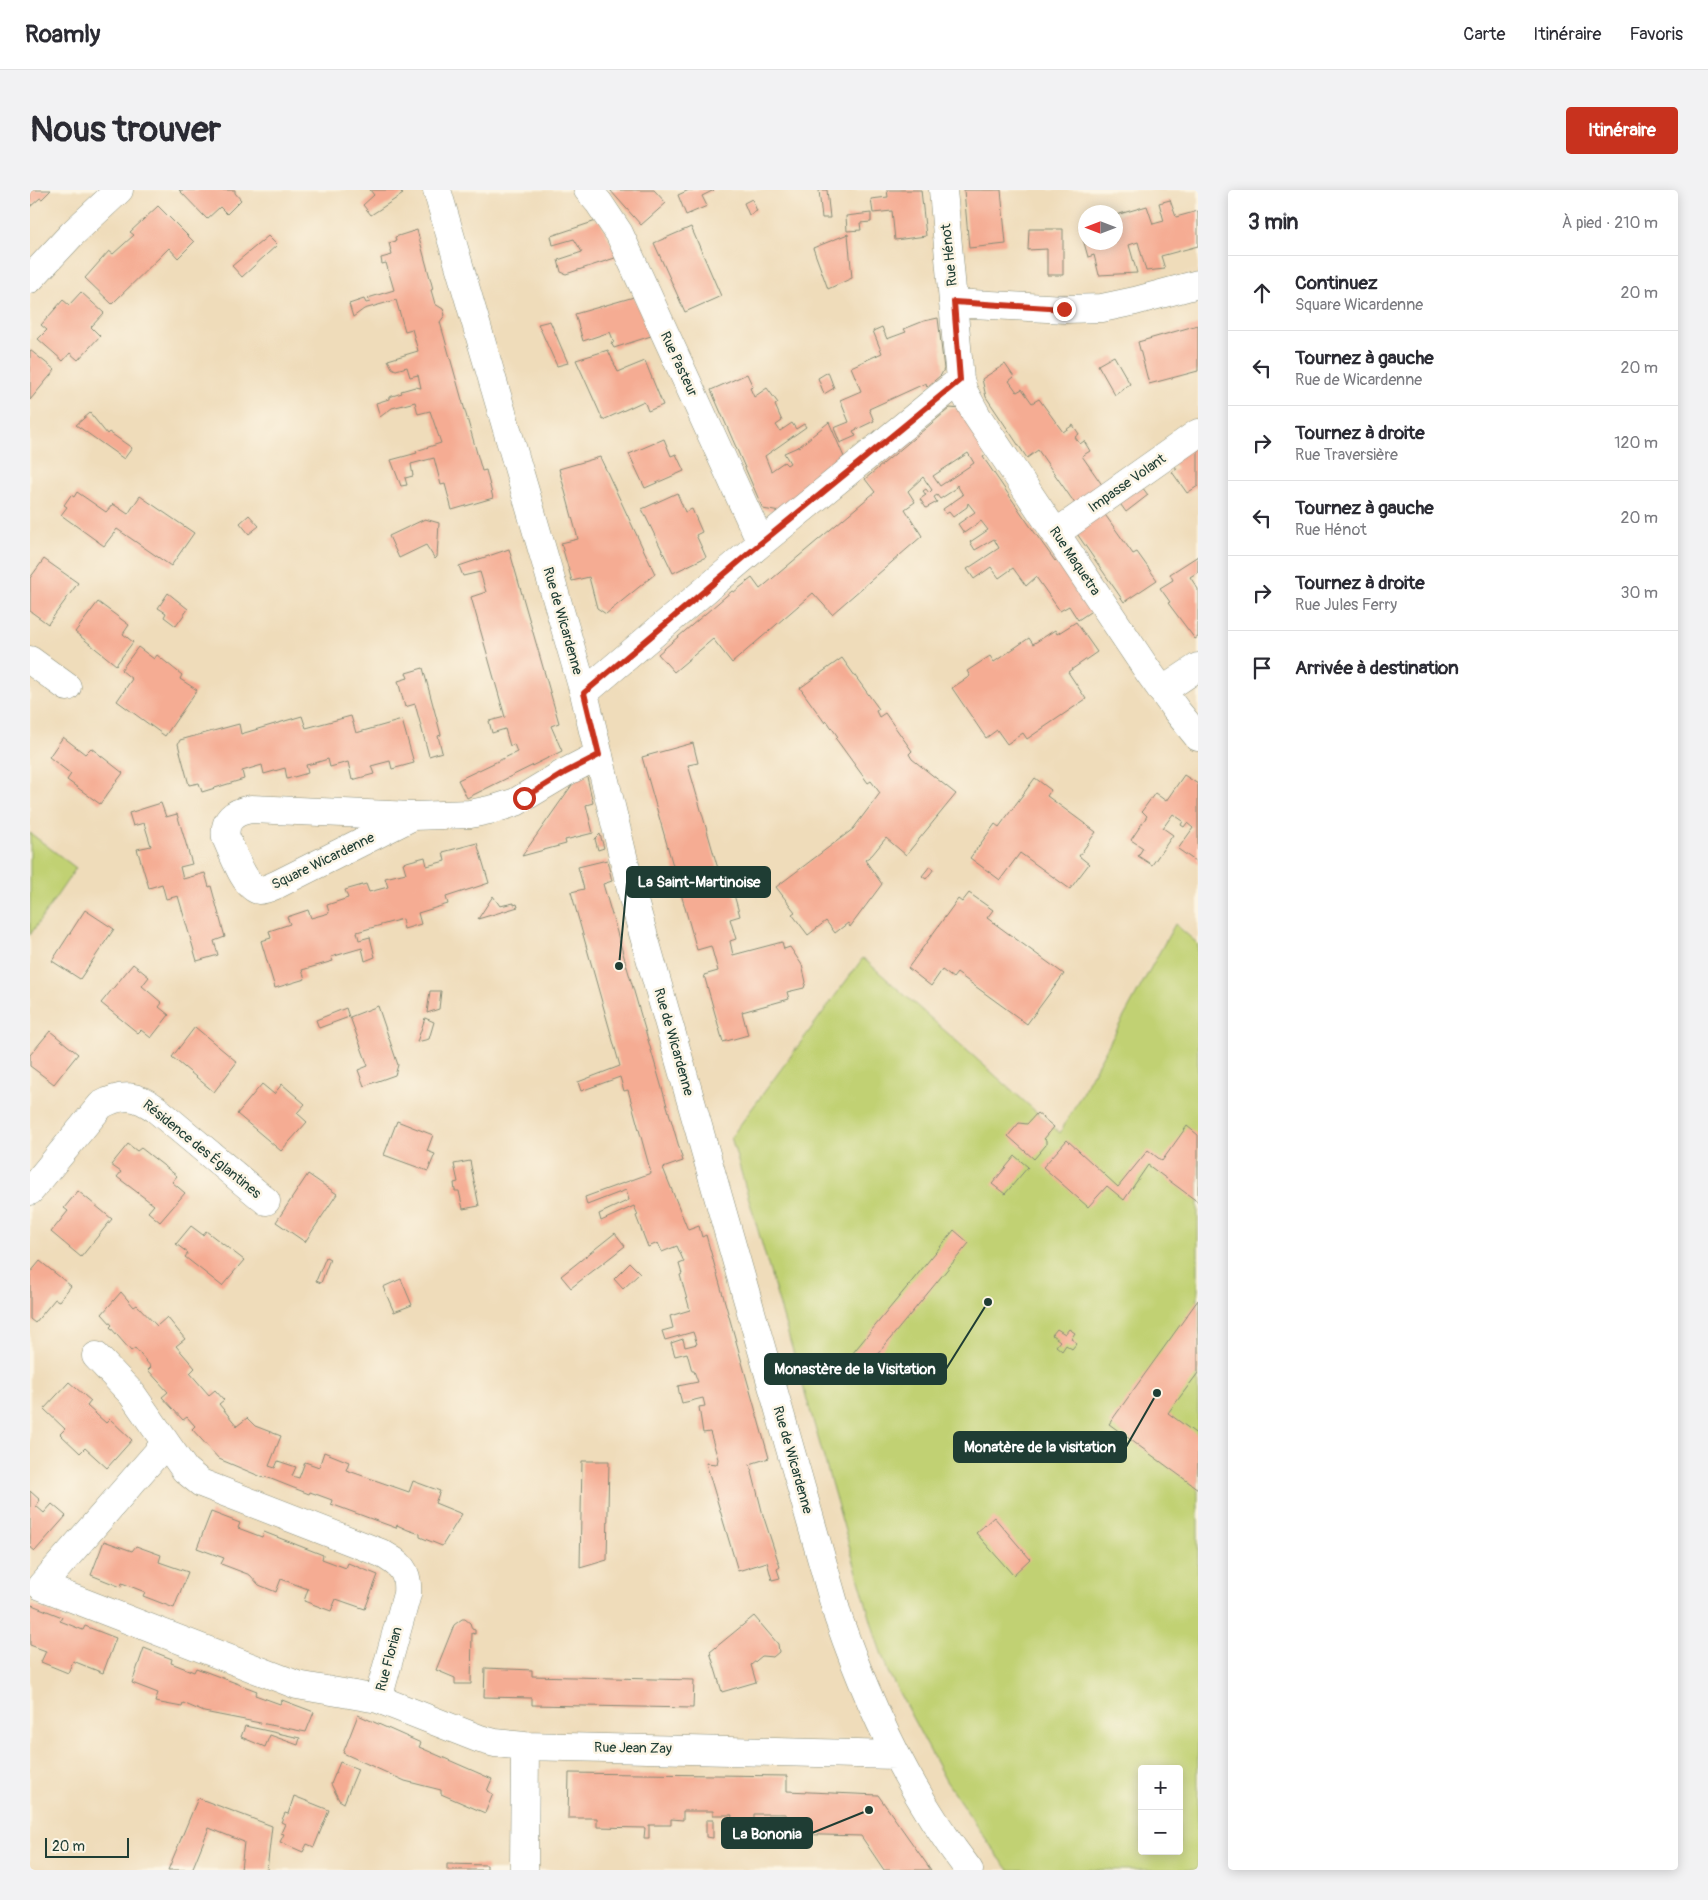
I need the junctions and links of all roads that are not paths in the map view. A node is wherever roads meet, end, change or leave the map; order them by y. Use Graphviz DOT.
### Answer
graph roads {
  1 [pos="437,190"];
  2 [pos="588,190"];
  3 [pos="943,190"];
  4 [pos="110,193"];
  5 [pos="30,279"];
  6 [pos="1198,284"];
  7 [pos="954,302"];
  8 [pos="960,380"];
  9 [pos="1198,433"];
  10 [pos="1056,533"];
  11 [pos="761,543"];
  12 [pos="30,660"];
  13 [pos="1198,668"];
  14 [pos="67,687"];
  15 [pos="1162,691"];
  16 [pos="584,693"];
  17 [pos="1198,737"];
  18 [pos="599,755"];
  19 [pos="413,816"];
  20 [pos="30,1191"];
  21 [pos="266,1201"];
  22 [pos="96,1356"];
  23 [pos="166,1443"];
  24 [pos="36,1584"];
  25 [pos="378,1699"];
  26 [pos="525,1746"];
  27 [pos="896,1755"];
  28 [pos="524,1870"];
  29 [pos="969,1870"];
  1 -- 16 [label="street, Rue de Wicardenne"];
  2 -- 11 [label="street, Rue Pasteur"];
  3 -- 7 [label="street, Rue Hénot"];
  4 -- 5 [label="street"];
  6 -- 7 [label="street"];
  7 -- 8 [label="street, Rue Hénot"];
  8 -- 10 [label="street, Rue Maquetra"];
  8 -- 11 [label="street"];
  9 -- 10 [label="street, Impasse Volant"];
  10 -- 15 [label="street, Rue Maquetra"];
  11 -- 16 [label="street"];
  12 -- 14 [label="street"];
  13 -- 15 [label="street"];
  15 -- 17 [label="street, Rue Maquetra"];
  16 -- 18 [label="street, Rue de Wicardenne"];
  18 -- 19 [label="street, Square Wicardenne"];
  18 -- 27 [label="street, Rue de Wicardenne"];
  19 -- 19 [label="street, Square Wicardenne"];
  20 -- 21 [label="street, Résidence des Églantines"];
  22 -- 23 [label="street, Rue Florian"];
  23 -- 24 [label="street, Rue Florian"];
  23 -- 25 [label="street, Rue Florian"];
  24 -- 25 [label="street, Rue Florian"];
  25 -- 26 [label="street, Rue Jean Zay"];
  26 -- 27 [label="street, Rue Jean Zay"];
  26 -- 28 [label="street"];
  27 -- 29 [label="street, Rue de Wicardenne"];
}
